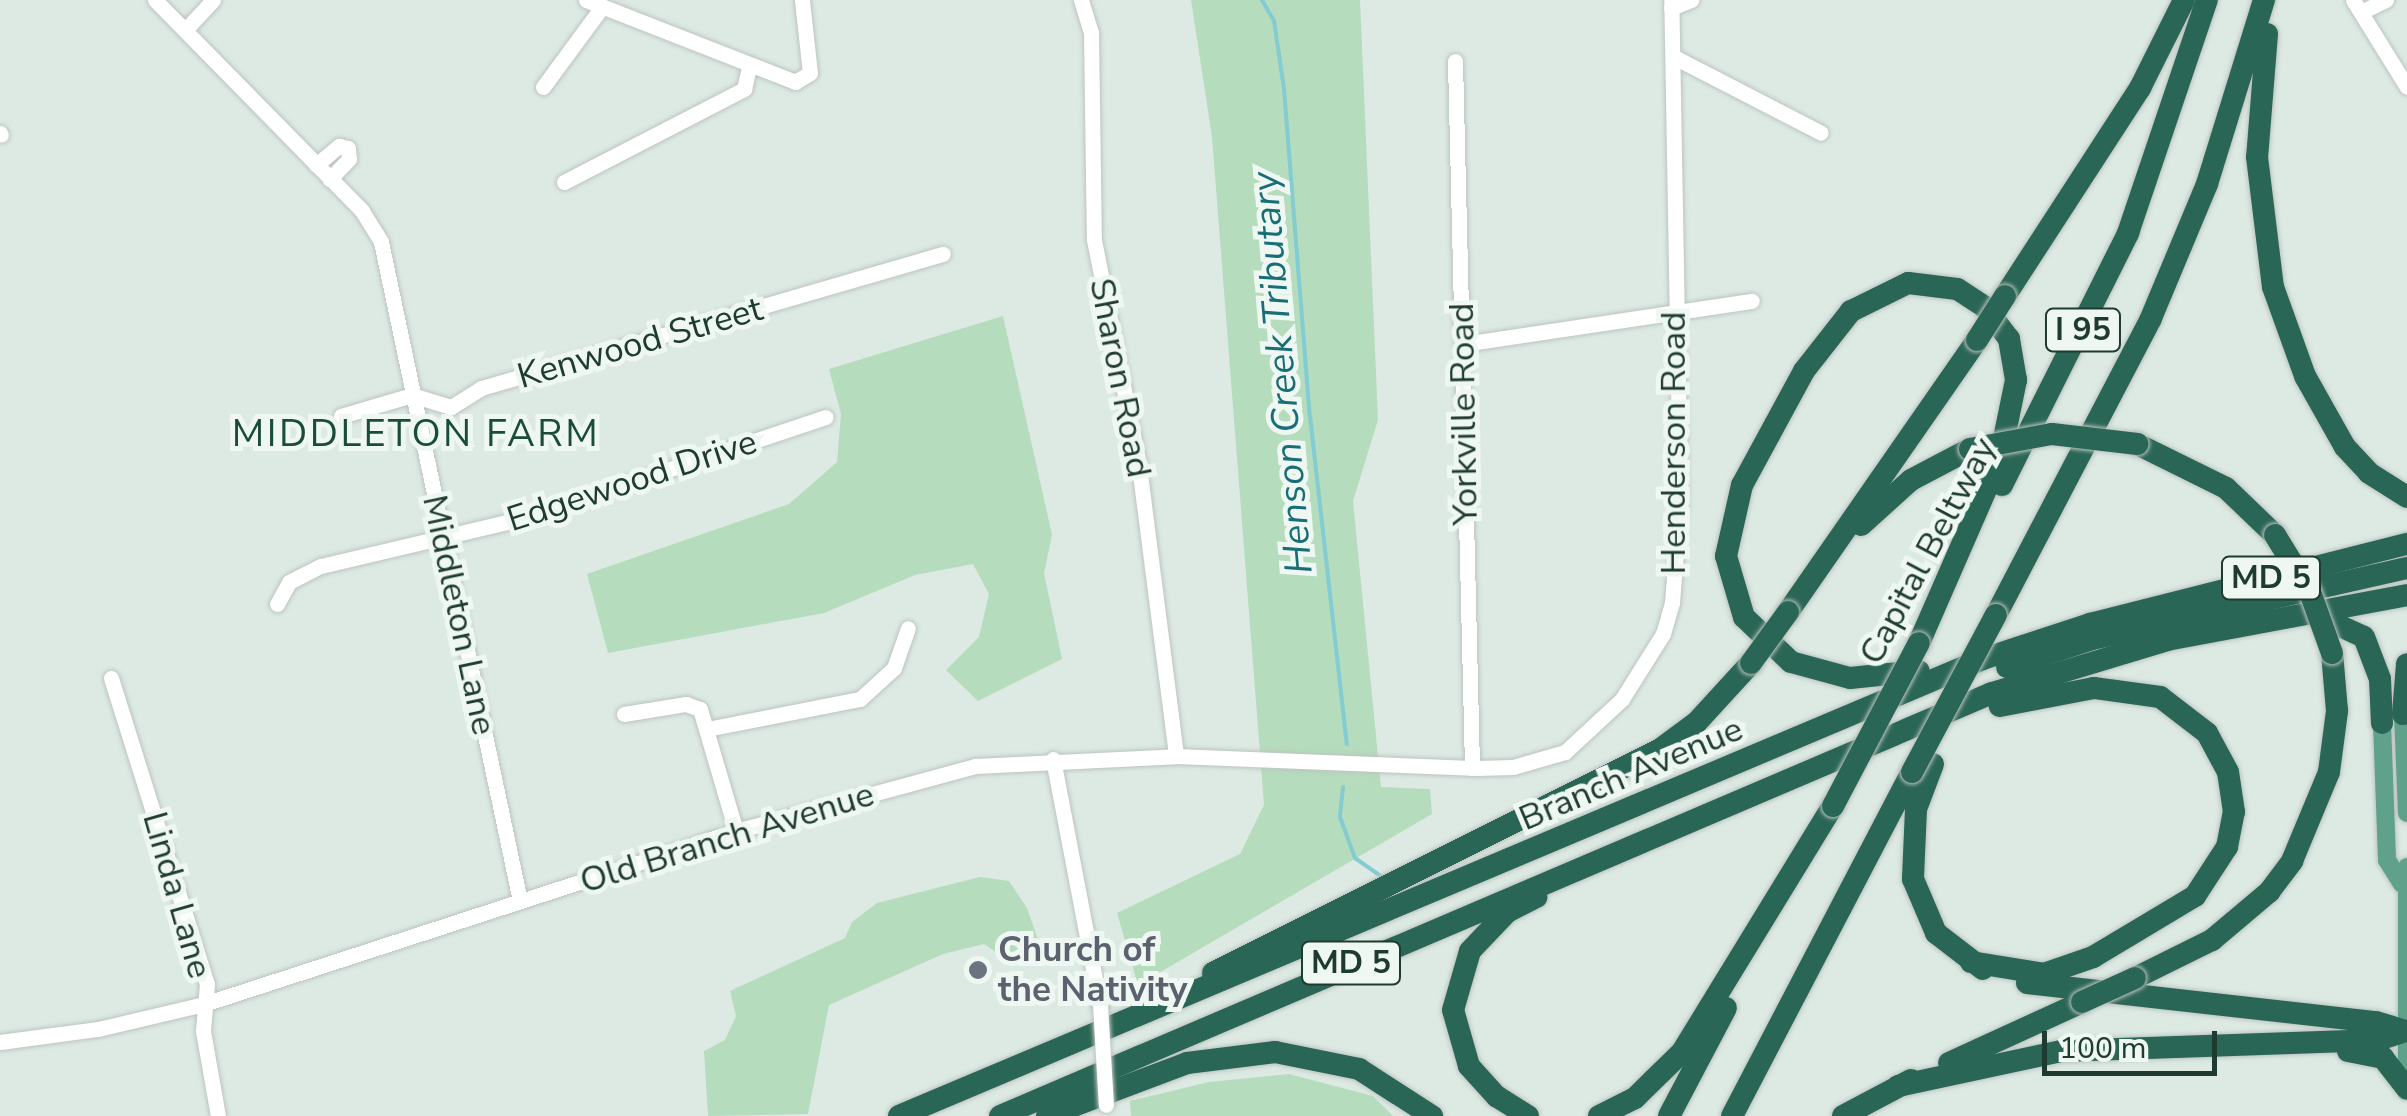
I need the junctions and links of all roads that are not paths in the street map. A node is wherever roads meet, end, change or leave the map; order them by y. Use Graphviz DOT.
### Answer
graph roads {
  1 [pos="155,0"];
  2 [pos="213,0"];
  3 [pos="586,0"];
  4 [pos="802,0"];
  5 [pos="1081,0"];
  6 [pos="1691,0"];
  7 [pos="2184,0"];
  8 [pos="2207,0"];
  9 [pos="2264,0"];
  10 [pos="2272,0"];
  11 [pos="2386,0"];
  12 [pos="1671,4"];
  13 [pos="2357,6"];
  14 [pos="602,8"];
  15 [pos="187,28"];
  16 [pos="1674,58"];
  17 [pos="1454,61"];
  18 [pos="748,67"];
  19 [pos="2407,86"];
  20 [pos="542,87"];
  21 [pos="1821,133"];
  22 [pos="316,165"];
  23 [pos="330,180"];
  24 [pos="564,182"];
  25 [pos="943,254"];
  26 [pos="1752,301"];
  27 [pos="1674,311"];
  28 [pos="1463,344"];
  29 [pos="412,395"];
  30 [pos="341,416"];
  31 [pos="826,418"];
  32 [pos="2407,496"];
  33 [pos="444,535"];
  34 [pos="2407,544"];
  35 [pos="2407,568"];
  36 [pos="2407,595"];
  37 [pos="277,604"];
  38 [pos="2158,606"];
  39 [pos="2301,610"];
  40 [pos="1788,612"];
  41 [pos="908,628"];
  42 [pos="1919,643"];
  43 [pos="2407,664"];
  44 [pos="111,678"];
  45 [pos="624,714"];
  46 [pos="2392,718"];
  47 [pos="707,728"];
  48 [pos="1176,756"];
  49 [pos="1053,759"];
  50 [pos="1821,764"];
  51 [pos="1472,768"];
  52 [pos="1923,768"];
  53 [pos="1727,772"];
  54 [pos="1833,806"];
  55 [pos="1703,812"];
  56 [pos="2407,813"];
  57 [pos="736,831"];
  58 [pos="2405,876"];
  59 [pos="520,901"];
  60 [pos="1971,962"];
  61 [pos="204,1004"];
  62 [pos="2406,1031"];
  63 [pos="0,1042"];
  64 [pos="2250,1044"];
  65 [pos="2407,1072"];
  66 [pos="979,1084"];
  67 [pos="1898,1086"];
  68 [pos="2407,1089"];
  69 [pos="1106,1111"];
  70 [pos="218,1116"];
  71 [pos="898,1116"];
  72 [pos="1000,1116"];
  73 [pos="1047,1116"];
  74 [pos="1432,1116"];
  75 [pos="1528,1116"];
  76 [pos="1599,1116"];
  77 [pos="1669,1116"];
  78 [pos="1732,1116"];
  79 [pos="1843,1116"];
  1 -- 15 [label="street, Middleton Lane"];
  2 -- 15 [label="street"];
  3 -- 14 [label="street"];
  4 -- 18 [label="street"];
  5 -- 48 [label="street, Sharon Road"];
  6 -- 12 [label="street"];
  7 -- 40 [label="highway, bridge"];
  8 -- 42 [label="highway, Capital Beltway / I 95"];
  9 -- 52 [label="highway, I 95, bridge"];
  10 -- 32 [label="highway"];
  11 -- 13 [label="street"];
  12 -- 16 [label="street, Henderson Road"];
  13 -- 19 [label="street"];
  14 -- 18 [label="street"];
  14 -- 20 [label="street"];
  15 -- 22 [label="street, Middleton Lane"];
  16 -- 21 [label="street"];
  16 -- 27 [label="street, Henderson Road"];
  17 -- 28 [label="street, Yorkville Road"];
  18 -- 24 [label="street"];
  22 -- 23 [label="street, Middleton Lane"];
  22 -- 23 [label="street"];
  23 -- 29 [label="street, Middleton Lane"];
  25 -- 29 [label="street, Kenwood Street"];
  26 -- 27 [label="street"];
  27 -- 28 [label="street"];
  27 -- 51 [label="street, Henderson Road"];
  28 -- 51 [label="street, Yorkville Road"];
  29 -- 30 [label="street, Kenwood Street"];
  29 -- 33 [label="street, Middleton Lane"];
  31 -- 33 [label="street, Edgewood Drive"];
  33 -- 37 [label="street, Edgewood Drive"];
  33 -- 59 [label="street, Middleton Lane"];
  34 -- 38 [label="highway, Branch Avenue / MD 5"];
  35 -- 53 [label="highway"];
  36 -- 39 [label="highway, Branch Avenue / MD 5"];
  38 -- 42 [label="highway"];
  38 -- 53 [label="highway, Branch Avenue / MD 5"];
  39 -- 46 [label="highway"];
  39 -- 50 [label="highway, Branch Avenue / MD 5"];
  40 -- 66 [label="highway, bridge"];
  40 -- 67 [label="highway, bridge"];
  41 -- 47 [label="street"];
  42 -- 54 [label="highway, Capital Beltway / I 95, bridge"];
  43 -- 46 [label="highway"];
  44 -- 61 [label="street, Linda Lane"];
  45 -- 47 [label="street"];
  46 -- 56 [label="main road"];
  46 -- 58 [label="main road"];
  47 -- 57 [label="street"];
  48 -- 49 [label="street, Old Branch Avenue"];
  48 -- 51 [label="street, Old Branch Avenue"];
  49 -- 57 [label="street, Old Branch Avenue"];
  49 -- 69 [label="street, bridge"];
  50 -- 55 [label="highway, Branch Avenue / MD 5"];
  50 -- 60 [label="highway"];
  52 -- 60 [label="highway"];
  52 -- 78 [label="highway, I 95"];
  53 -- 66 [label="highway, Branch Avenue / MD 5"];
  54 -- 76 [label="highway"];
  54 -- 77 [label="highway, Capital Beltway / I 95"];
  55 -- 72 [label="highway, Branch Avenue / MD 5"];
  55 -- 75 [label="highway"];
  57 -- 59 [label="street, Old Branch Avenue"];
  58 -- 62 [label="main road"];
  59 -- 61 [label="street, Old Branch Avenue"];
  60 -- 62 [label="highway"];
  61 -- 63 [label="street, Old Branch Avenue"];
  61 -- 70 [label="street, Linda Lane"];
  62 -- 64 [label="highway"];
  62 -- 65 [label="main road"];
  64 -- 67 [label="highway"];
  64 -- 68 [label="highway"];
  66 -- 71 [label="highway, Branch Avenue / MD 5"];
  67 -- 79 [label="highway"];
  73 -- 74 [label="highway"];
}
